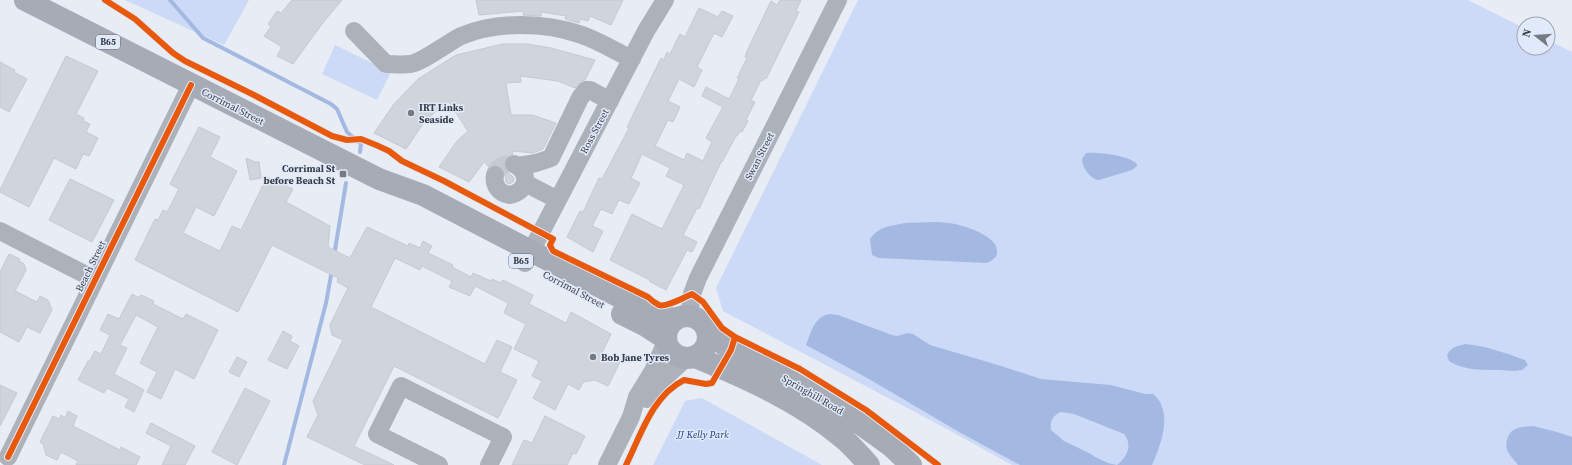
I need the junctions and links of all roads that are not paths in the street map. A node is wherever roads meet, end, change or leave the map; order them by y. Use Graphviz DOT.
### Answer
graph roads {
  1 [pos="25,0"];
  2 [pos="665,0"];
  3 [pos="838,0"];
  4 [pos="354,31"];
  5 [pos="632,59"];
  6 [pos="191,85"];
  7 [pos="610,101"];
  8 [pos="495,175"];
  9 [pos="525,183"];
  10 [pos="558,200"];
  11 [pos="0,231"];
  12 [pos="528,257"];
  13 [pos="94,279"];
  14 [pos="682,318"];
  15 [pos="708,333"];
  16 [pos="666,341"];
  17 [pos="690,358"];
  18 [pos="631,417"];
  19 [pos="8,459"];
  20 [pos="439,465"];
  21 [pos="490,465"];
  22 [pos="607,465"];
  23 [pos="869,465"];
  24 [pos="911,465"];
  1 -- 6 [label="main road, Corrimal Street / B65"];
  2 -- 5 [label="street, Ross Street"];
  3 -- 14 [label="street, Swan Street"];
  4 -- 5 [label="street"];
  5 -- 7 [label="street, Ross Street"];
  6 -- 12 [label="main road, Corrimal Street / B65"];
  6 -- 13 [label="street, Beach Street"];
  7 -- 9 [label="street"];
  7 -- 10 [label="street, Ross Street"];
  8 -- 9 [label="street"];
  9 -- 10 [label="street"];
  10 -- 12 [label="street, Ross Street"];
  11 -- 13 [label="street"];
  12 -- 14 [label="main road, Corrimal Street / B65"];
  12 -- 16 [label="main road, Corrimal Street / B65"];
  13 -- 19 [label="street, Beach Street"];
  14 -- 15 [label="main road, B65"];
  14 -- 16 [label="main road"];
  15 -- 17 [label="main road"];
  15 -- 24 [label="main road, Springhill Road / B65"];
  16 -- 17 [label="main road, B65"];
  16 -- 18 [label="street"];
  17 -- 18 [label="street"];
  17 -- 23 [label="main road, Springhill Road / B65"];
  18 -- 22 [label="street"];
  20 -- 21 [label="street"];
}
